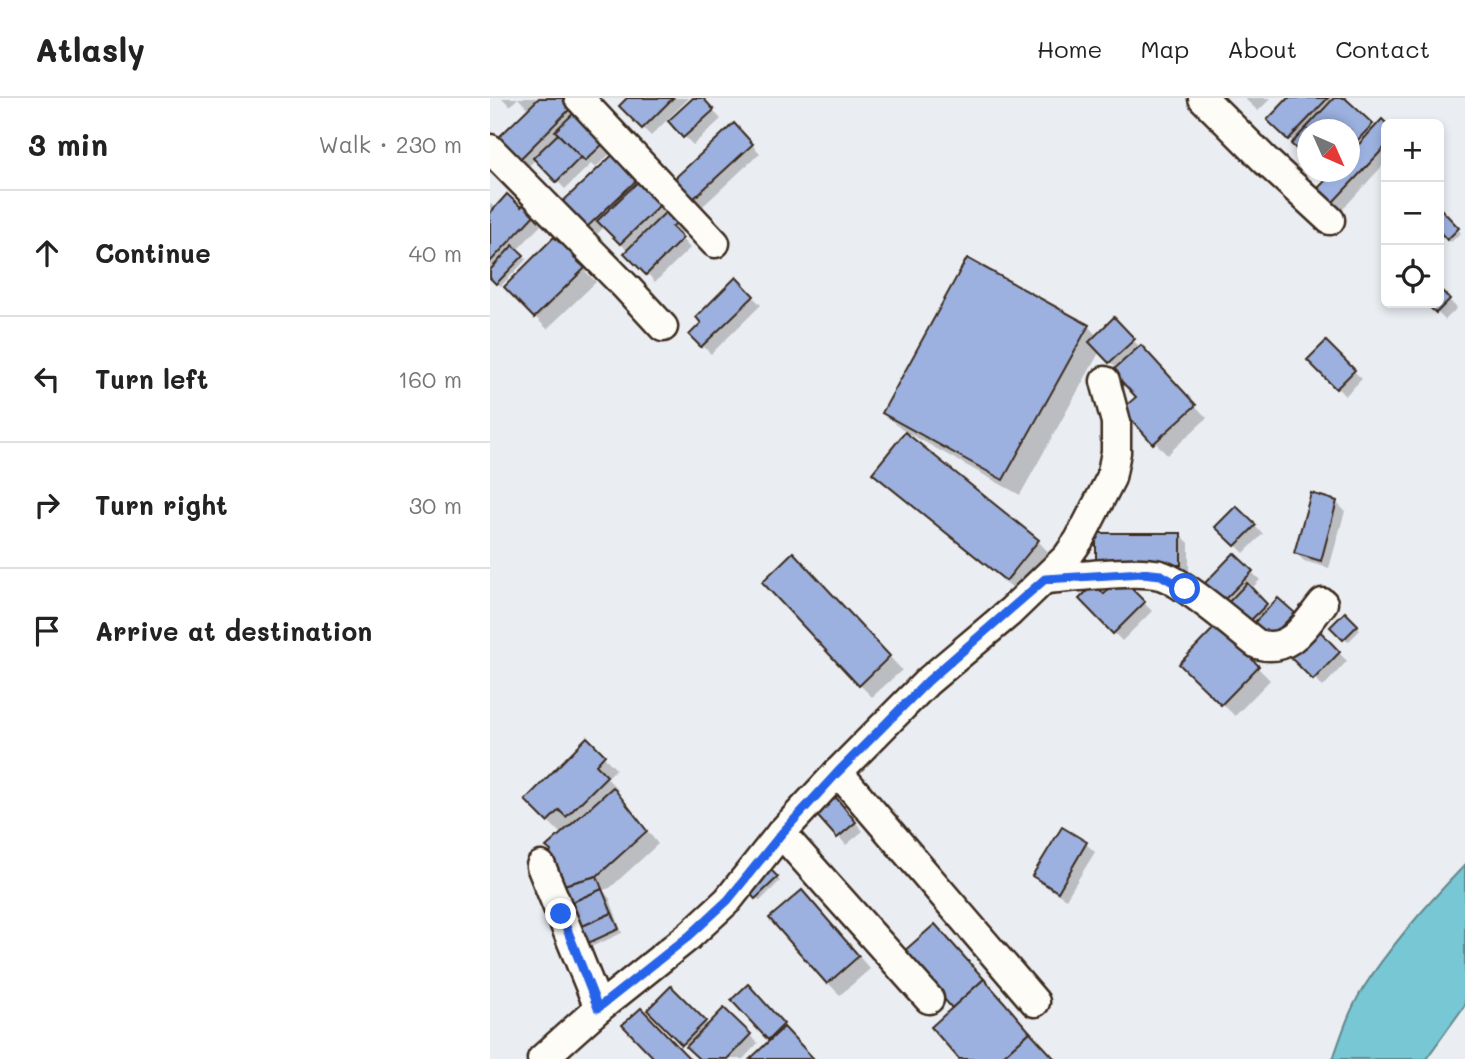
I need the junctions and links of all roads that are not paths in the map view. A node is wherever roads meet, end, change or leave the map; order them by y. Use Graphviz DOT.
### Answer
graph roads {
  1 [pos="579,98"];
  2 [pos="1203,98"];
  3 [pos="490,149"];
  4 [pos="1330,220"];
  5 [pos="715,243"];
  6 [pos="663,327"];
  7 [pos="1105,380"];
  8 [pos="1045,579"];
  9 [pos="1323,603"];
  10 [pos="838,772"];
  11 [pos="782,833"];
  12 [pos="541,866"];
  13 [pos="929,999"];
  14 [pos="1035,1002"];
  15 [pos="598,1008"];
  16 [pos="542,1059"];
  1 -- 5 [label="street"];
  2 -- 4 [label="street"];
  3 -- 6 [label="street"];
  7 -- 8 [label="street"];
  8 -- 9 [label="street"];
  8 -- 10 [label="street"];
  10 -- 11 [label="street"];
  10 -- 14 [label="street"];
  11 -- 13 [label="street"];
  11 -- 15 [label="street"];
  12 -- 15 [label="street"];
  15 -- 16 [label="street"];
}
